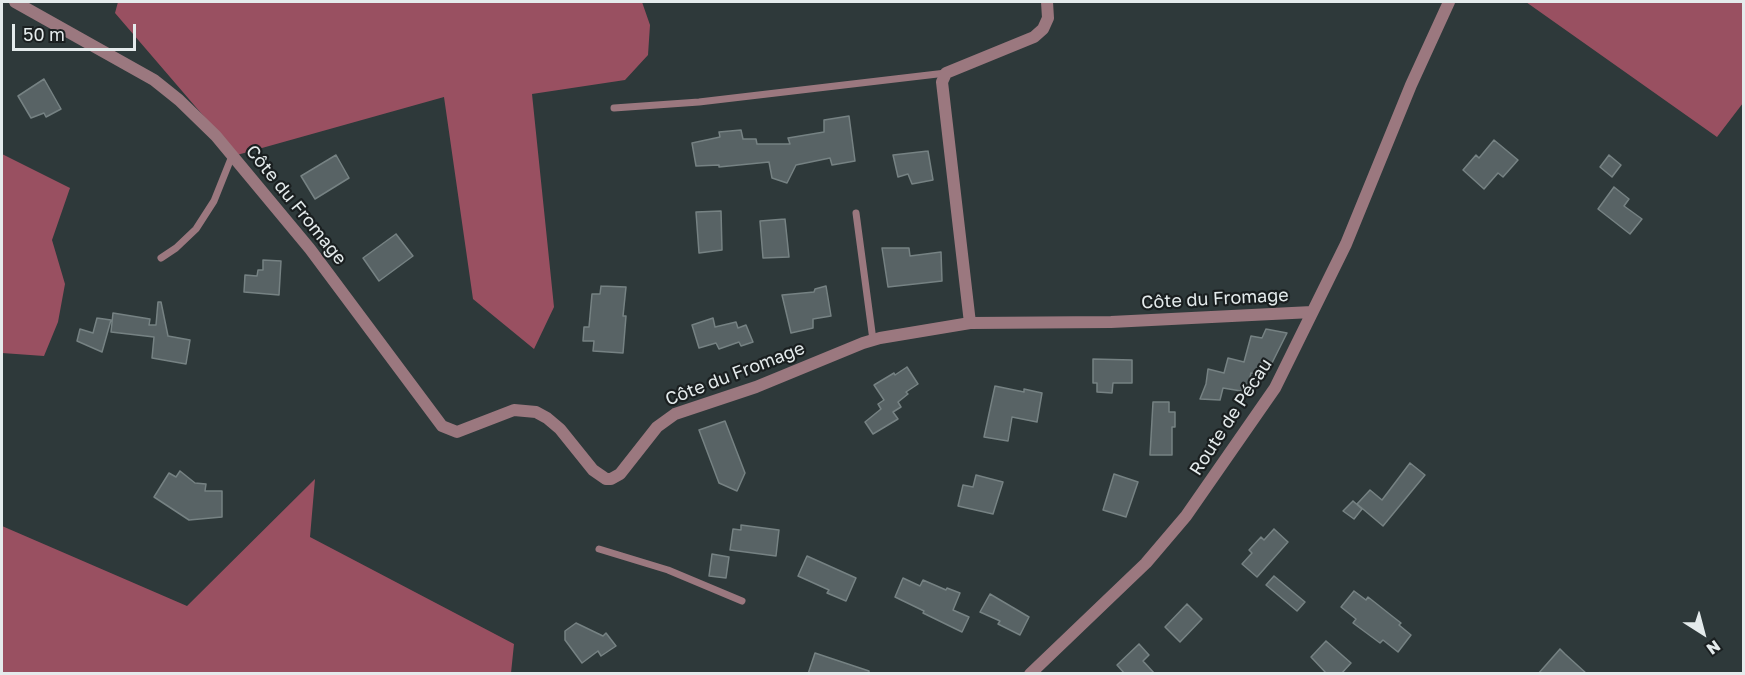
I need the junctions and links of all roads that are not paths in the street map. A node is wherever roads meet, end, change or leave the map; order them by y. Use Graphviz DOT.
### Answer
graph roads {
  1 [pos="15,2"];
  2 [pos="1047,2"];
  3 [pos="1449,2"];
  4 [pos="946,73"];
  5 [pos="615,108"];
  6 [pos="232,156"];
  7 [pos="855,213"];
  8 [pos="161,258"];
  9 [pos="1312,312"];
  10 [pos="970,323"];
  11 [pos="873,340"];
  12 [pos="599,549"];
  13 [pos="742,602"];
  14 [pos="1030,674"];
  1 -- 6 [label="street, Côte du Fromage"];
  2 -- 4 [label="street"];
  3 -- 9 [label="street, Route de Pécau"];
  4 -- 5 [label="lane"];
  4 -- 10 [label="street"];
  6 -- 8 [label="lane"];
  6 -- 11 [label="street, Côte du Fromage"];
  7 -- 11 [label="lane"];
  9 -- 10 [label="street, Côte du Fromage"];
  9 -- 14 [label="street, Route de Pécau"];
  10 -- 11 [label="street, Côte du Fromage"];
  12 -- 13 [label="lane"];
}
